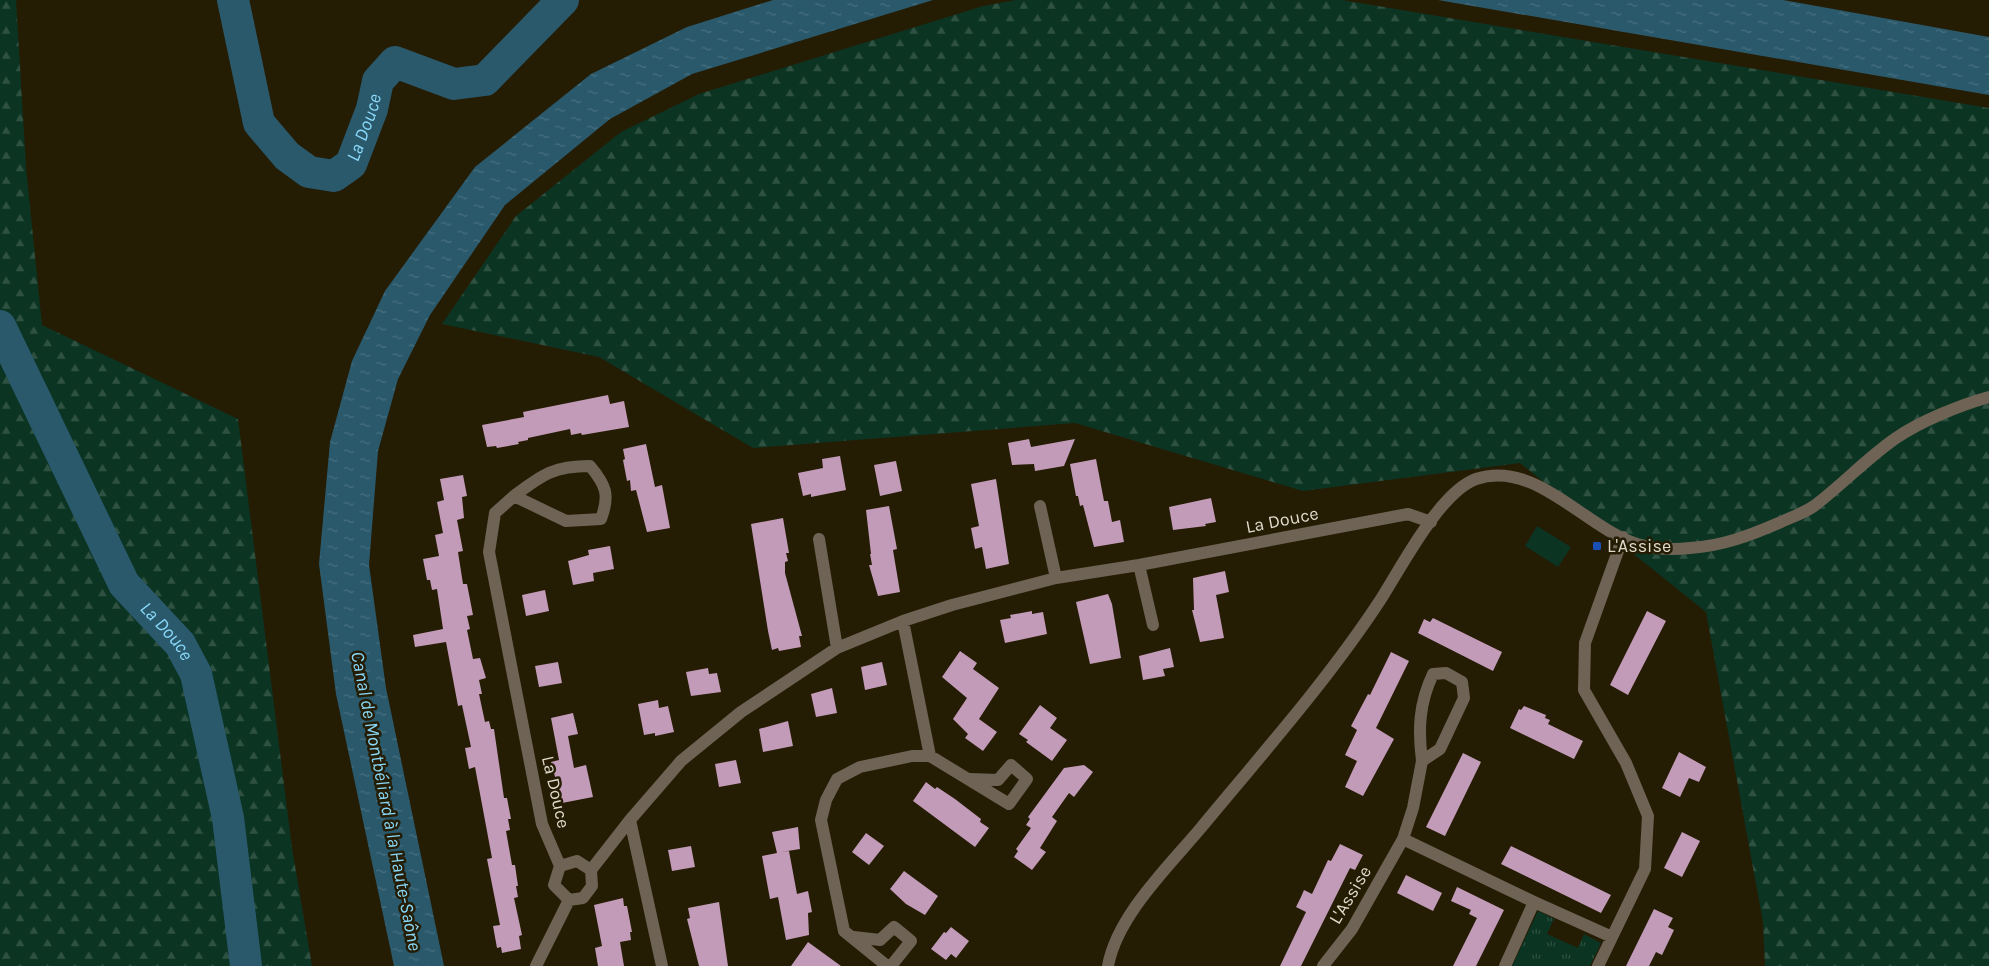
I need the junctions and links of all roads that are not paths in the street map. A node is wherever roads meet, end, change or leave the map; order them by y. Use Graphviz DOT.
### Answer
graph roads {
  1 [pos="1989,397"];
  2 [pos="514,496"];
  3 [pos="1040,506"];
  4 [pos="1431,522"];
  5 [pos="1623,537"];
  6 [pos="819,539"];
  7 [pos="1139,565"];
  8 [pos="1056,578"];
  9 [pos="903,621"];
  10 [pos="1152,625"];
  11 [pos="837,648"];
  12 [pos="930,756"];
  13 [pos="1422,761"];
  14 [pos="970,779"];
  15 [pos="630,820"];
  16 [pos="1403,839"];
  17 [pos="560,866"];
  18 [pos="591,870"];
  19 [pos="569,900"];
  20 [pos="1534,902"];
  21 [pos="854,937"];
  22 [pos="1612,937"];
  23 [pos="536,966"];
  24 [pos="662,966"];
  25 [pos="889,966"];
  26 [pos="1108,966"];
  27 [pos="1323,966"];
  28 [pos="1504,966"];
  29 [pos="1598,966"];
  1 -- 5 [label="street"];
  2 -- 2 [label="street, La Douce"];
  2 -- 17 [label="street, La Douce"];
  3 -- 8 [label="street"];
  4 -- 5 [label="street"];
  4 -- 7 [label="street, La Douce"];
  4 -- 26 [label="street"];
  5 -- 22 [label="street"];
  6 -- 11 [label="street"];
  7 -- 8 [label="street, La Douce"];
  7 -- 10 [label="street"];
  8 -- 9 [label="street, La Douce"];
  9 -- 11 [label="street, La Douce"];
  9 -- 12 [label="street"];
  11 -- 15 [label="street, La Douce"];
  12 -- 14 [label="street"];
  12 -- 21 [label="street"];
  13 -- 13 [label="street, L'Assise"];
  13 -- 16 [label="street, L'Assise"];
  15 -- 18 [label="street, La Douce"];
  15 -- 24 [label="street"];
  16 -- 20 [label="street"];
  16 -- 27 [label="street, L'Assise"];
  17 -- 18 [label="street"];
  17 -- 19 [label="street"];
  18 -- 19 [label="street"];
  19 -- 23 [label="street"];
  20 -- 22 [label="street"];
  20 -- 28 [label="street"];
  21 -- 25 [label="street"];
  21 -- 25 [label="street"];
  22 -- 29 [label="street"];
}
